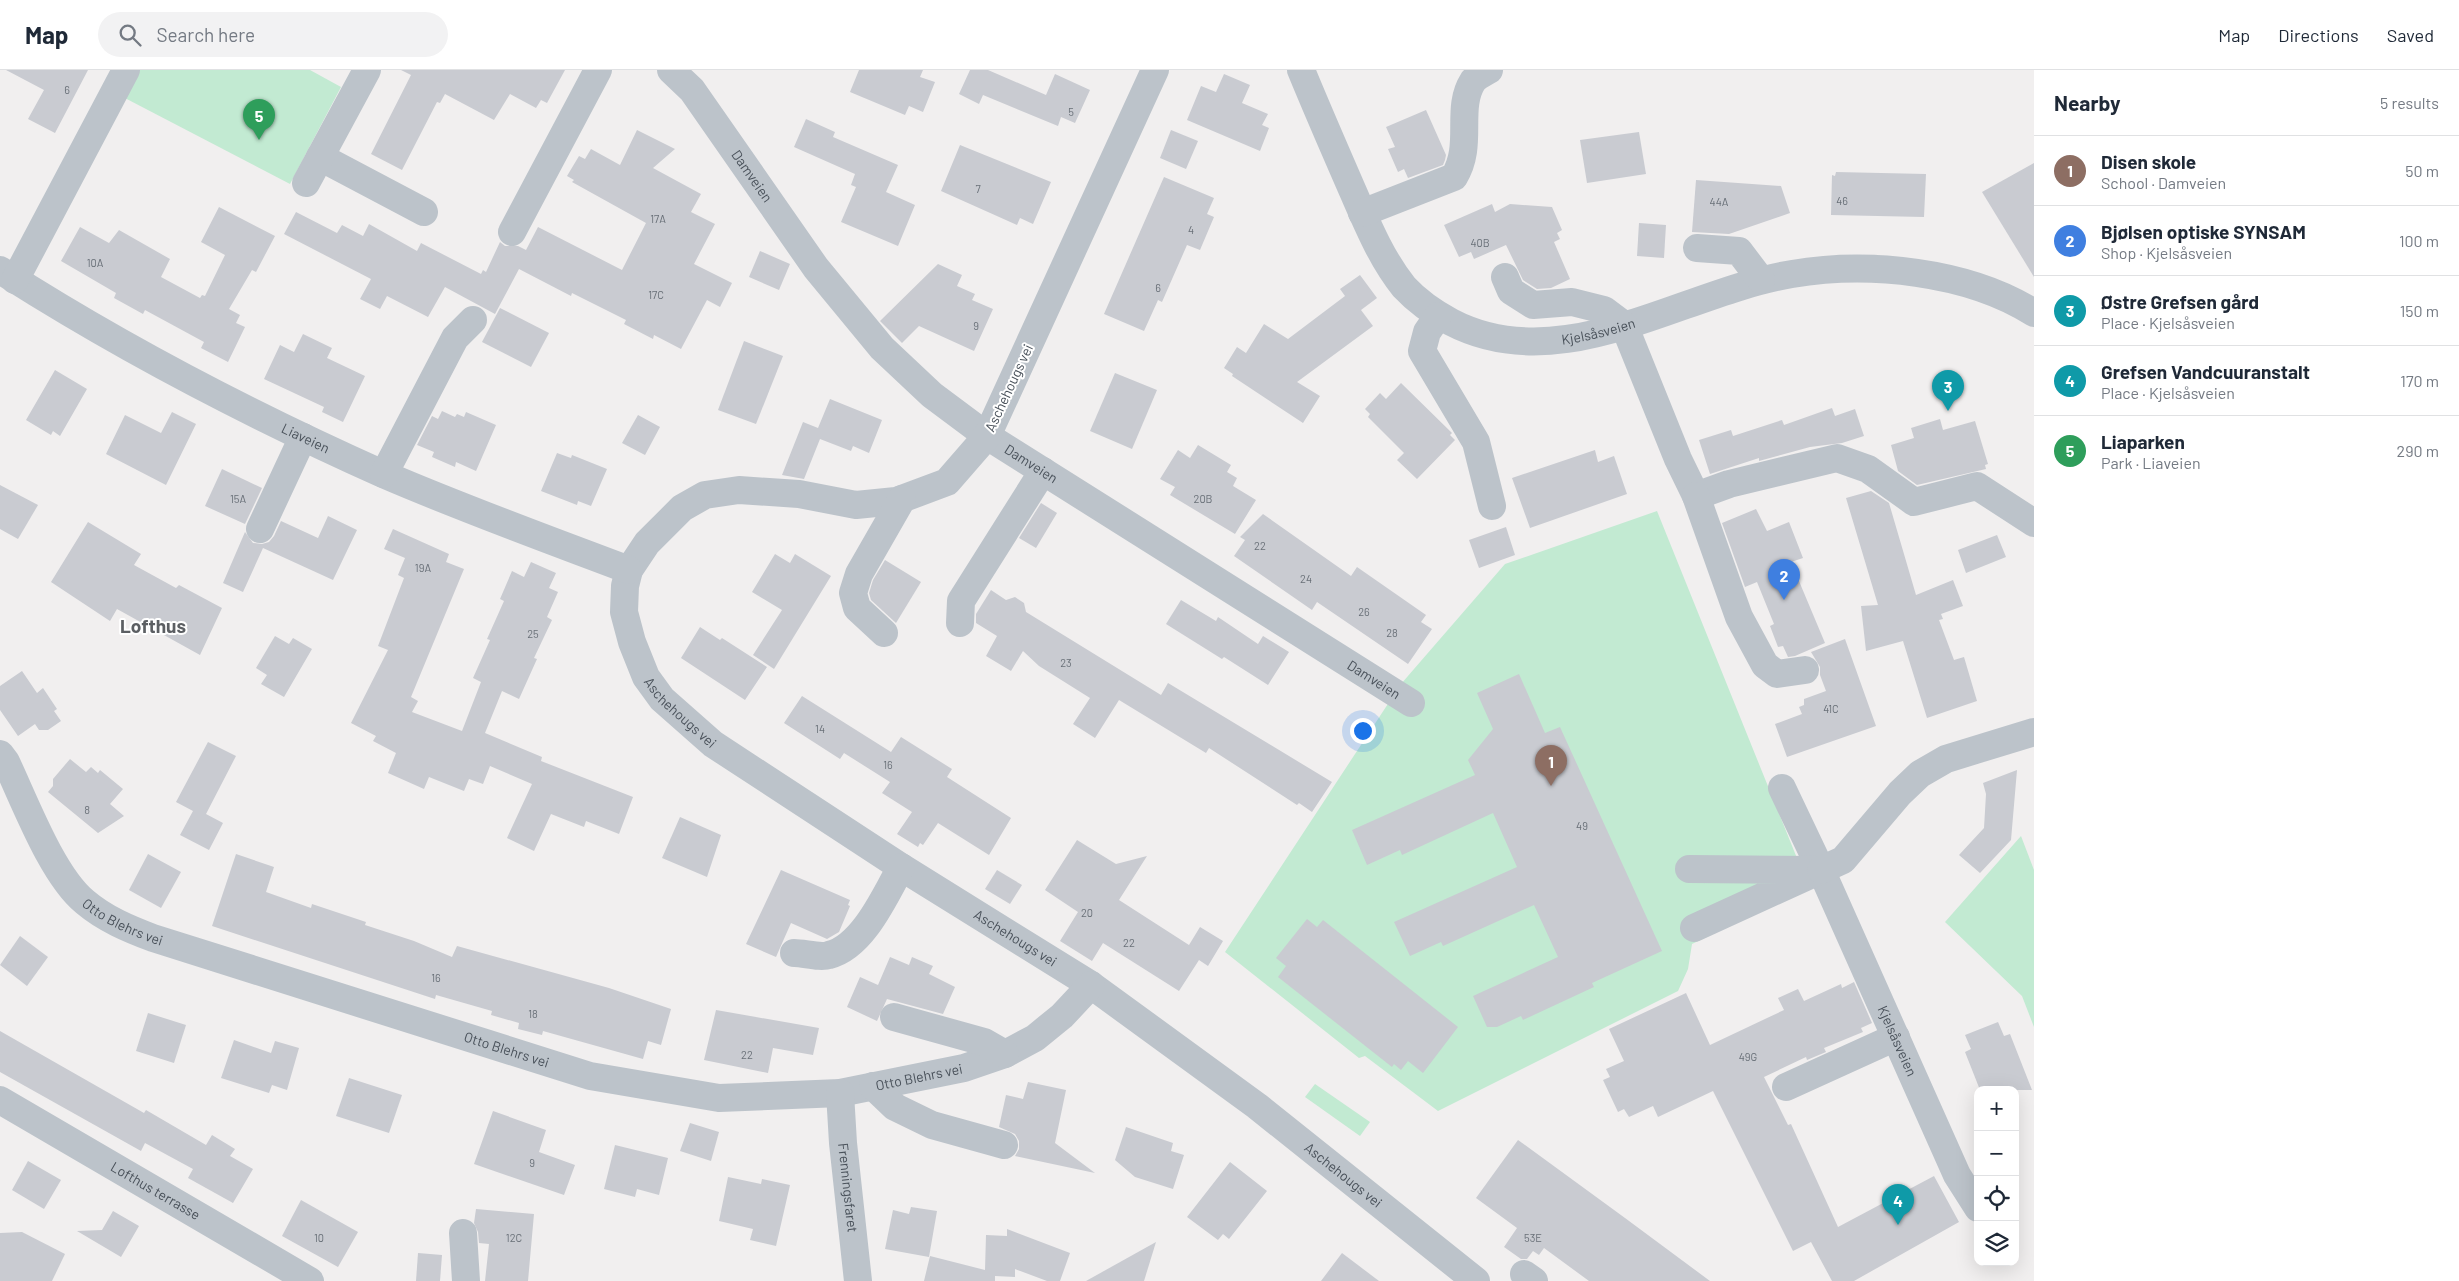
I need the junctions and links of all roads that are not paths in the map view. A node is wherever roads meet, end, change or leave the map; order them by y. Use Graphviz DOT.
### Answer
graph roads {
  1 [pos="126,70"];
  2 [pos="367,70"];
  3 [pos="598,70"];
  4 [pos="671,70"];
  5 [pos="1155,70"];
  6 [pos="1300,70"];
  7 [pos="1489,70"];
  8 [pos="320,157"];
  9 [pos="306,183"];
  10 [pos="424,212"];
  11 [pos="1362,213"];
  12 [pos="512,232"];
  13 [pos="1697,248"];
  14 [pos="8,275"];
  15 [pos="1505,277"];
  16 [pos="1762,280"];
  17 [pos="2034,313"];
  18 [pos="1438,316"];
  19 [pos="473,320"];
  20 [pos="1624,325"];
  21 [pos="987,436"];
  22 [pos="303,437"];
  23 [pos="1043,472"];
  24 [pos="384,474"];
  25 [pos="1696,496"];
  26 [pos="902,499"];
  27 [pos="1492,506"];
  28 [pos="2034,523"];
  29 [pos="260,529"];
  30 [pos="629,570"];
  31 [pos="960,623"];
  32 [pos="884,633"];
  33 [pos="1805,670"];
  34 [pos="1411,703"];
  35 [pos="2034,732"];
  36 [pos="0,754"];
  37 [pos="1782,788"];
  38 [pos="901,867"];
  39 [pos="1689,869"];
  40 [pos="1821,870"];
  41 [pos="1694,928"];
  42 [pos="794,953"];
  43 [pos="1091,985"];
  44 [pos="894,1018"];
  45 [pos="1896,1037"];
  46 [pos="1006,1054"];
  47 [pos="873,1086"];
  48 [pos="1786,1086"];
  49 [pos="840,1093"];
  50 [pos="0,1100"];
  51 [pos="1004,1145"];
  52 [pos="1974,1202"];
  53 [pos="462,1233"];
  54 [pos="310,1281"];
  55 [pos="466,1281"];
  56 [pos="858,1281"];
  57 [pos="1476,1281"];
  1 -- 14 [label="street"];
  2 -- 8 [label="street"];
  3 -- 12 [label="street"];
  4 -- 21 [label="street, Damveien"];
  5 -- 21 [label="street, Aschehougs vei"];
  6 -- 11 [label="street, Kjelsåsveien"];
  7 -- 11 [label="street"];
  8 -- 9 [label="street"];
  8 -- 10 [label="street"];
  11 -- 18 [label="street, Kjelsåsveien"];
  13 -- 16 [label="street"];
  14 -- 22 [label="street, Liaveien"];
  15 -- 20 [label="street"];
  16 -- 17 [label="street, Kjelsåsveien"];
  16 -- 20 [label="street, Kjelsåsveien"];
  18 -- 20 [label="street, Kjelsåsveien"];
  18 -- 27 [label="street"];
  19 -- 24 [label="street"];
  20 -- 25 [label="street"];
  21 -- 23 [label="street, Damveien"];
  21 -- 26 [label="street, Aschehougs vei"];
  22 -- 24 [label="street, Liaveien"];
  22 -- 29 [label="street"];
  23 -- 31 [label="street"];
  23 -- 34 [label="street, Damveien"];
  24 -- 30 [label="street, Liaveien"];
  25 -- 28 [label="street"];
  25 -- 33 [label="street"];
  26 -- 30 [label="street, Aschehougs vei"];
  26 -- 32 [label="street"];
  30 -- 38 [label="street, Aschehougs vei"];
  35 -- 40 [label="street"];
  36 -- 49 [label="street, Otto Blehrs vei"];
  37 -- 40 [label="street, Kjelsåsveien"];
  38 -- 42 [label="street"];
  38 -- 43 [label="street, Aschehougs vei"];
  39 -- 40 [label="street"];
  40 -- 41 [label="street"];
  40 -- 45 [label="street, Kjelsåsveien"];
  43 -- 46 [label="street, Otto Blehrs vei"];
  43 -- 57 [label="street, Aschehougs vei"];
  44 -- 46 [label="street"];
  45 -- 48 [label="street"];
  45 -- 52 [label="street, Kjelsåsveien"];
  46 -- 47 [label="street, Otto Blehrs vei"];
  47 -- 49 [label="street, Otto Blehrs vei"];
  47 -- 51 [label="street"];
  49 -- 56 [label="street, Frenningsfaret"];
  50 -- 54 [label="street, Lofthus terrasse"];
  53 -- 55 [label="street"];
}
